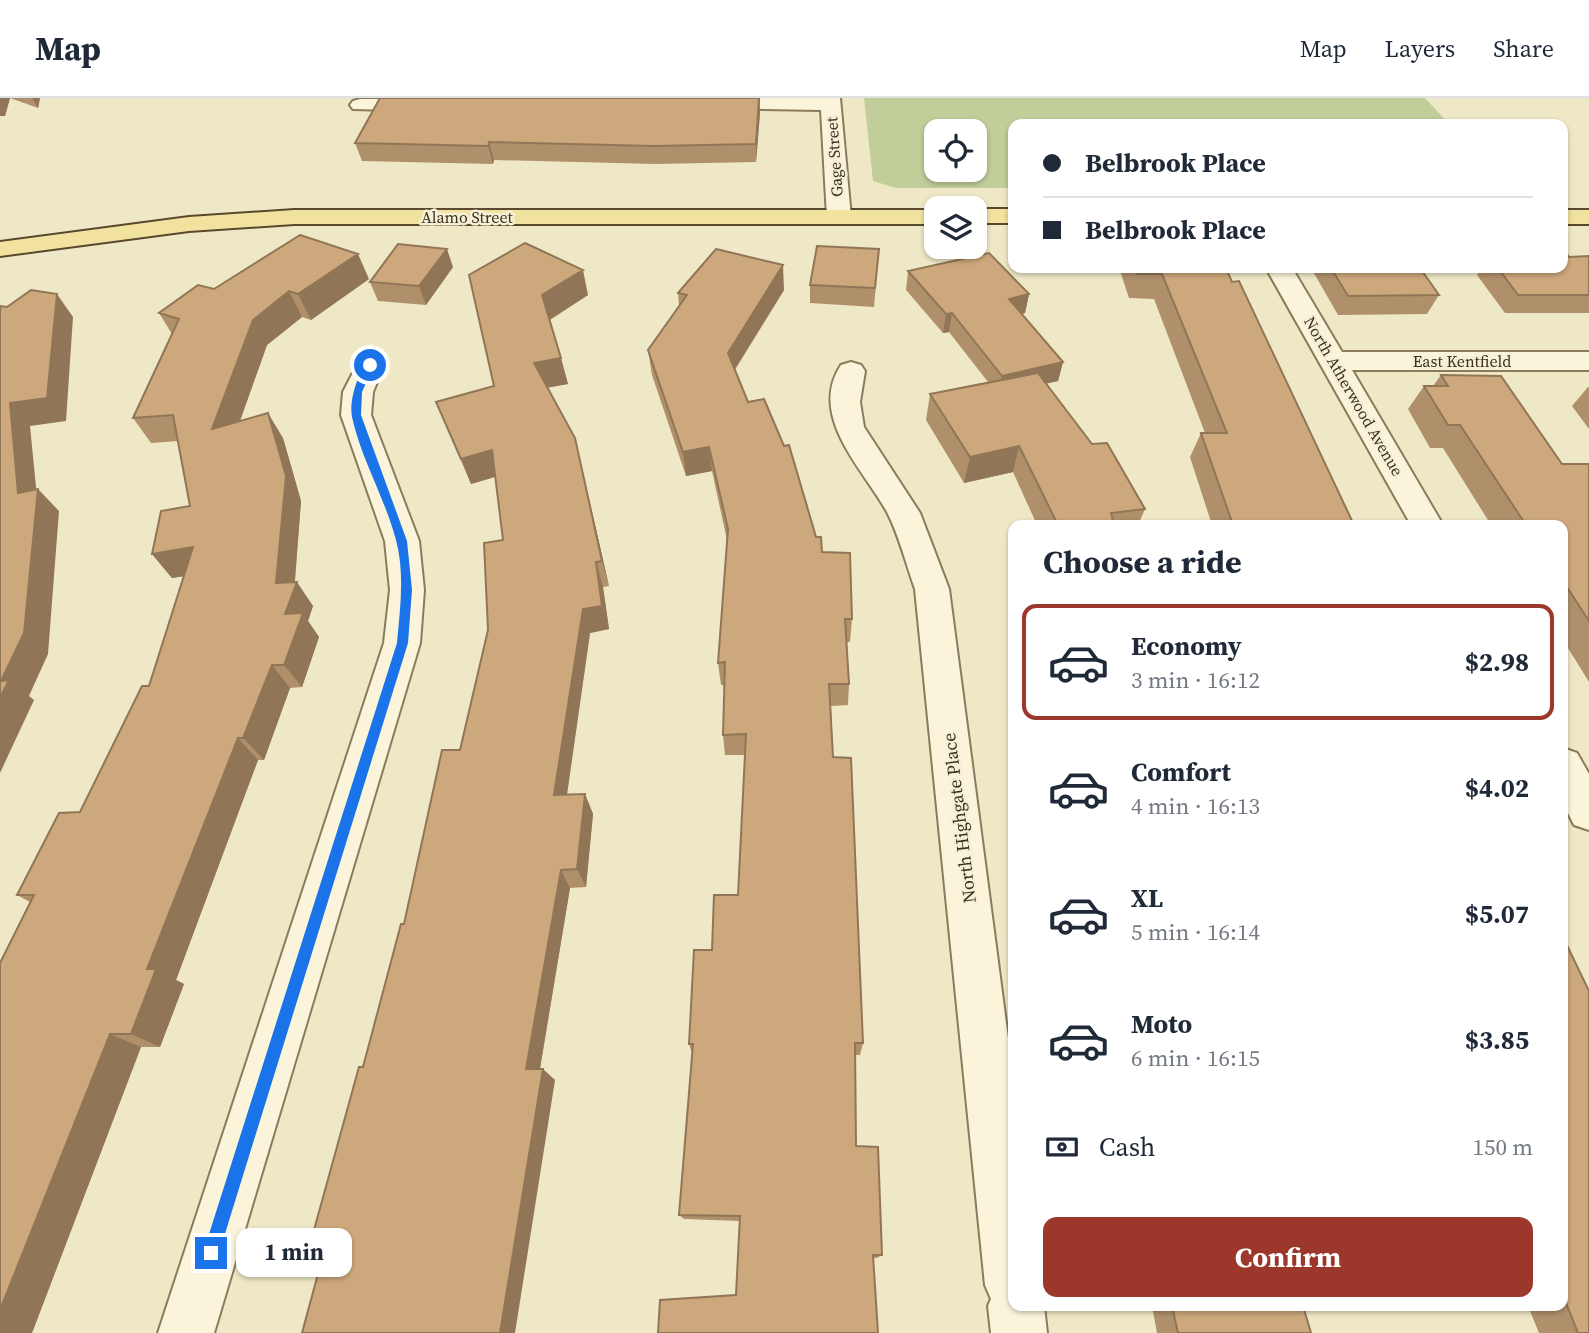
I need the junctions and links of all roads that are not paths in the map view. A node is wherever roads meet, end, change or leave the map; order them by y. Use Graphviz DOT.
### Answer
graph roads {
  1 [pos="830,101"];
  2 [pos="692,104"];
  3 [pos="360,105"];
  4 [pos="443,105"];
  5 [pos="924,216"];
  6 [pos="987,216"];
  7 [pos="1008,216"];
  8 [pos="839,217"];
  9 [pos="1568,217"];
  10 [pos="1589,217"];
  11 [pos="0,248"];
  12 [pos="1282,273"];
  13 [pos="1335,361"];
  14 [pos="1589,361"];
  15 [pos="370,365"];
  16 [pos="851,371"];
  17 [pos="1424,520"];
  18 [pos="1568,774"];
  19 [pos="1589,812"];
  20 [pos="1008,1242"];
  21 [pos="1017,1311"];
  22 [pos="186,1333"];
  23 [pos="1019,1333"];
  1 -- 2 [label="street"];
  1 -- 8 [label="street, Gage Street"];
  3 -- 4 [label="street"];
  5 -- 8 [label="main road, Alamo Street"];
  6 -- 7 [label="main road"];
  8 -- 11 [label="main road, Alamo Street"];
  9 -- 10 [label="main road"];
  12 -- 13 [label="street, North Atherwood Avenue"];
  13 -- 14 [label="street, East Kentfield"];
  13 -- 17 [label="street, North Atherwood Avenue"];
  15 -- 22 [label="street"];
  16 -- 20 [label="street, North Highgate Place"];
  18 -- 19 [label="street"];
  21 -- 23 [label="street"];
}
